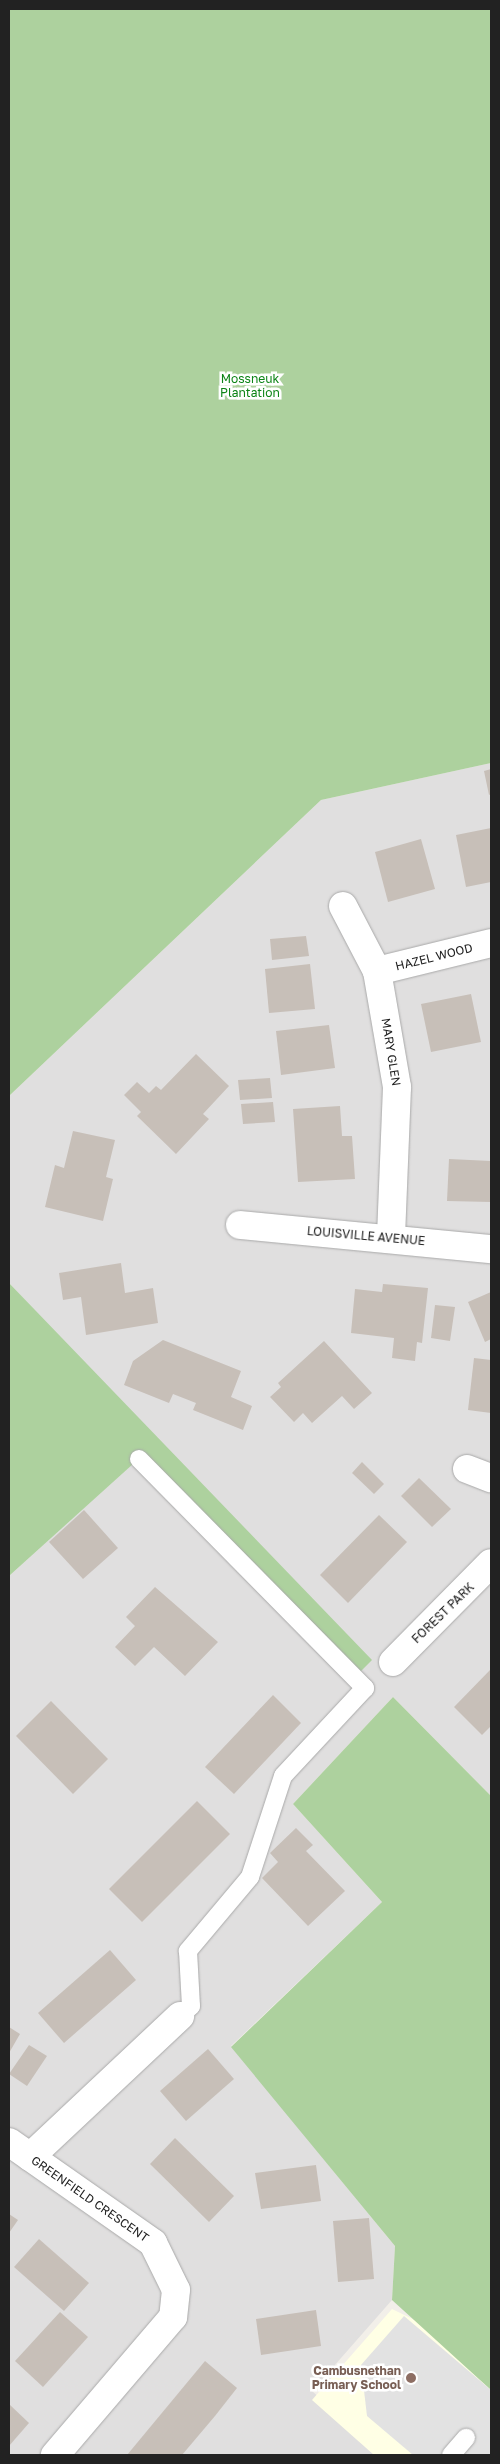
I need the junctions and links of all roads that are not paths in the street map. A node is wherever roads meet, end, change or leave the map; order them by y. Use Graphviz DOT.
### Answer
graph roads {
  1 [pos="343,906"];
  2 [pos="491,943"];
  3 [pos="377,971"];
  4 [pos="240,1225"];
  5 [pos="390,1237"];
  6 [pos="491,1249"];
  7 [pos="139,1459"];
  8 [pos="491,1564"];
  9 [pos="394,1662"];
  10 [pos="180,2016"];
  11 [pos="19,2150"];
  12 [pos="466,2438"];
  13 [pos="55,2455"];
  14 [pos="451,2455"];
  1 -- 3 [label="street, MARY GLEN"];
  2 -- 3 [label="street, HAZEL WOOD"];
  3 -- 5 [label="street, MARY GLEN"];
  4 -- 5 [label="street, LOUISVILLE AVENUE"];
  5 -- 6 [label="street, LOUISVILLE AVENUE"];
  7 -- 10 [label="lane"];
  8 -- 9 [label="street, FOREST PARK"];
  10 -- 11 [label="street"];
  11 -- 13 [label="street, GREENFIELD CRESCENT"];
  12 -- 14 [label="lane"];
}
